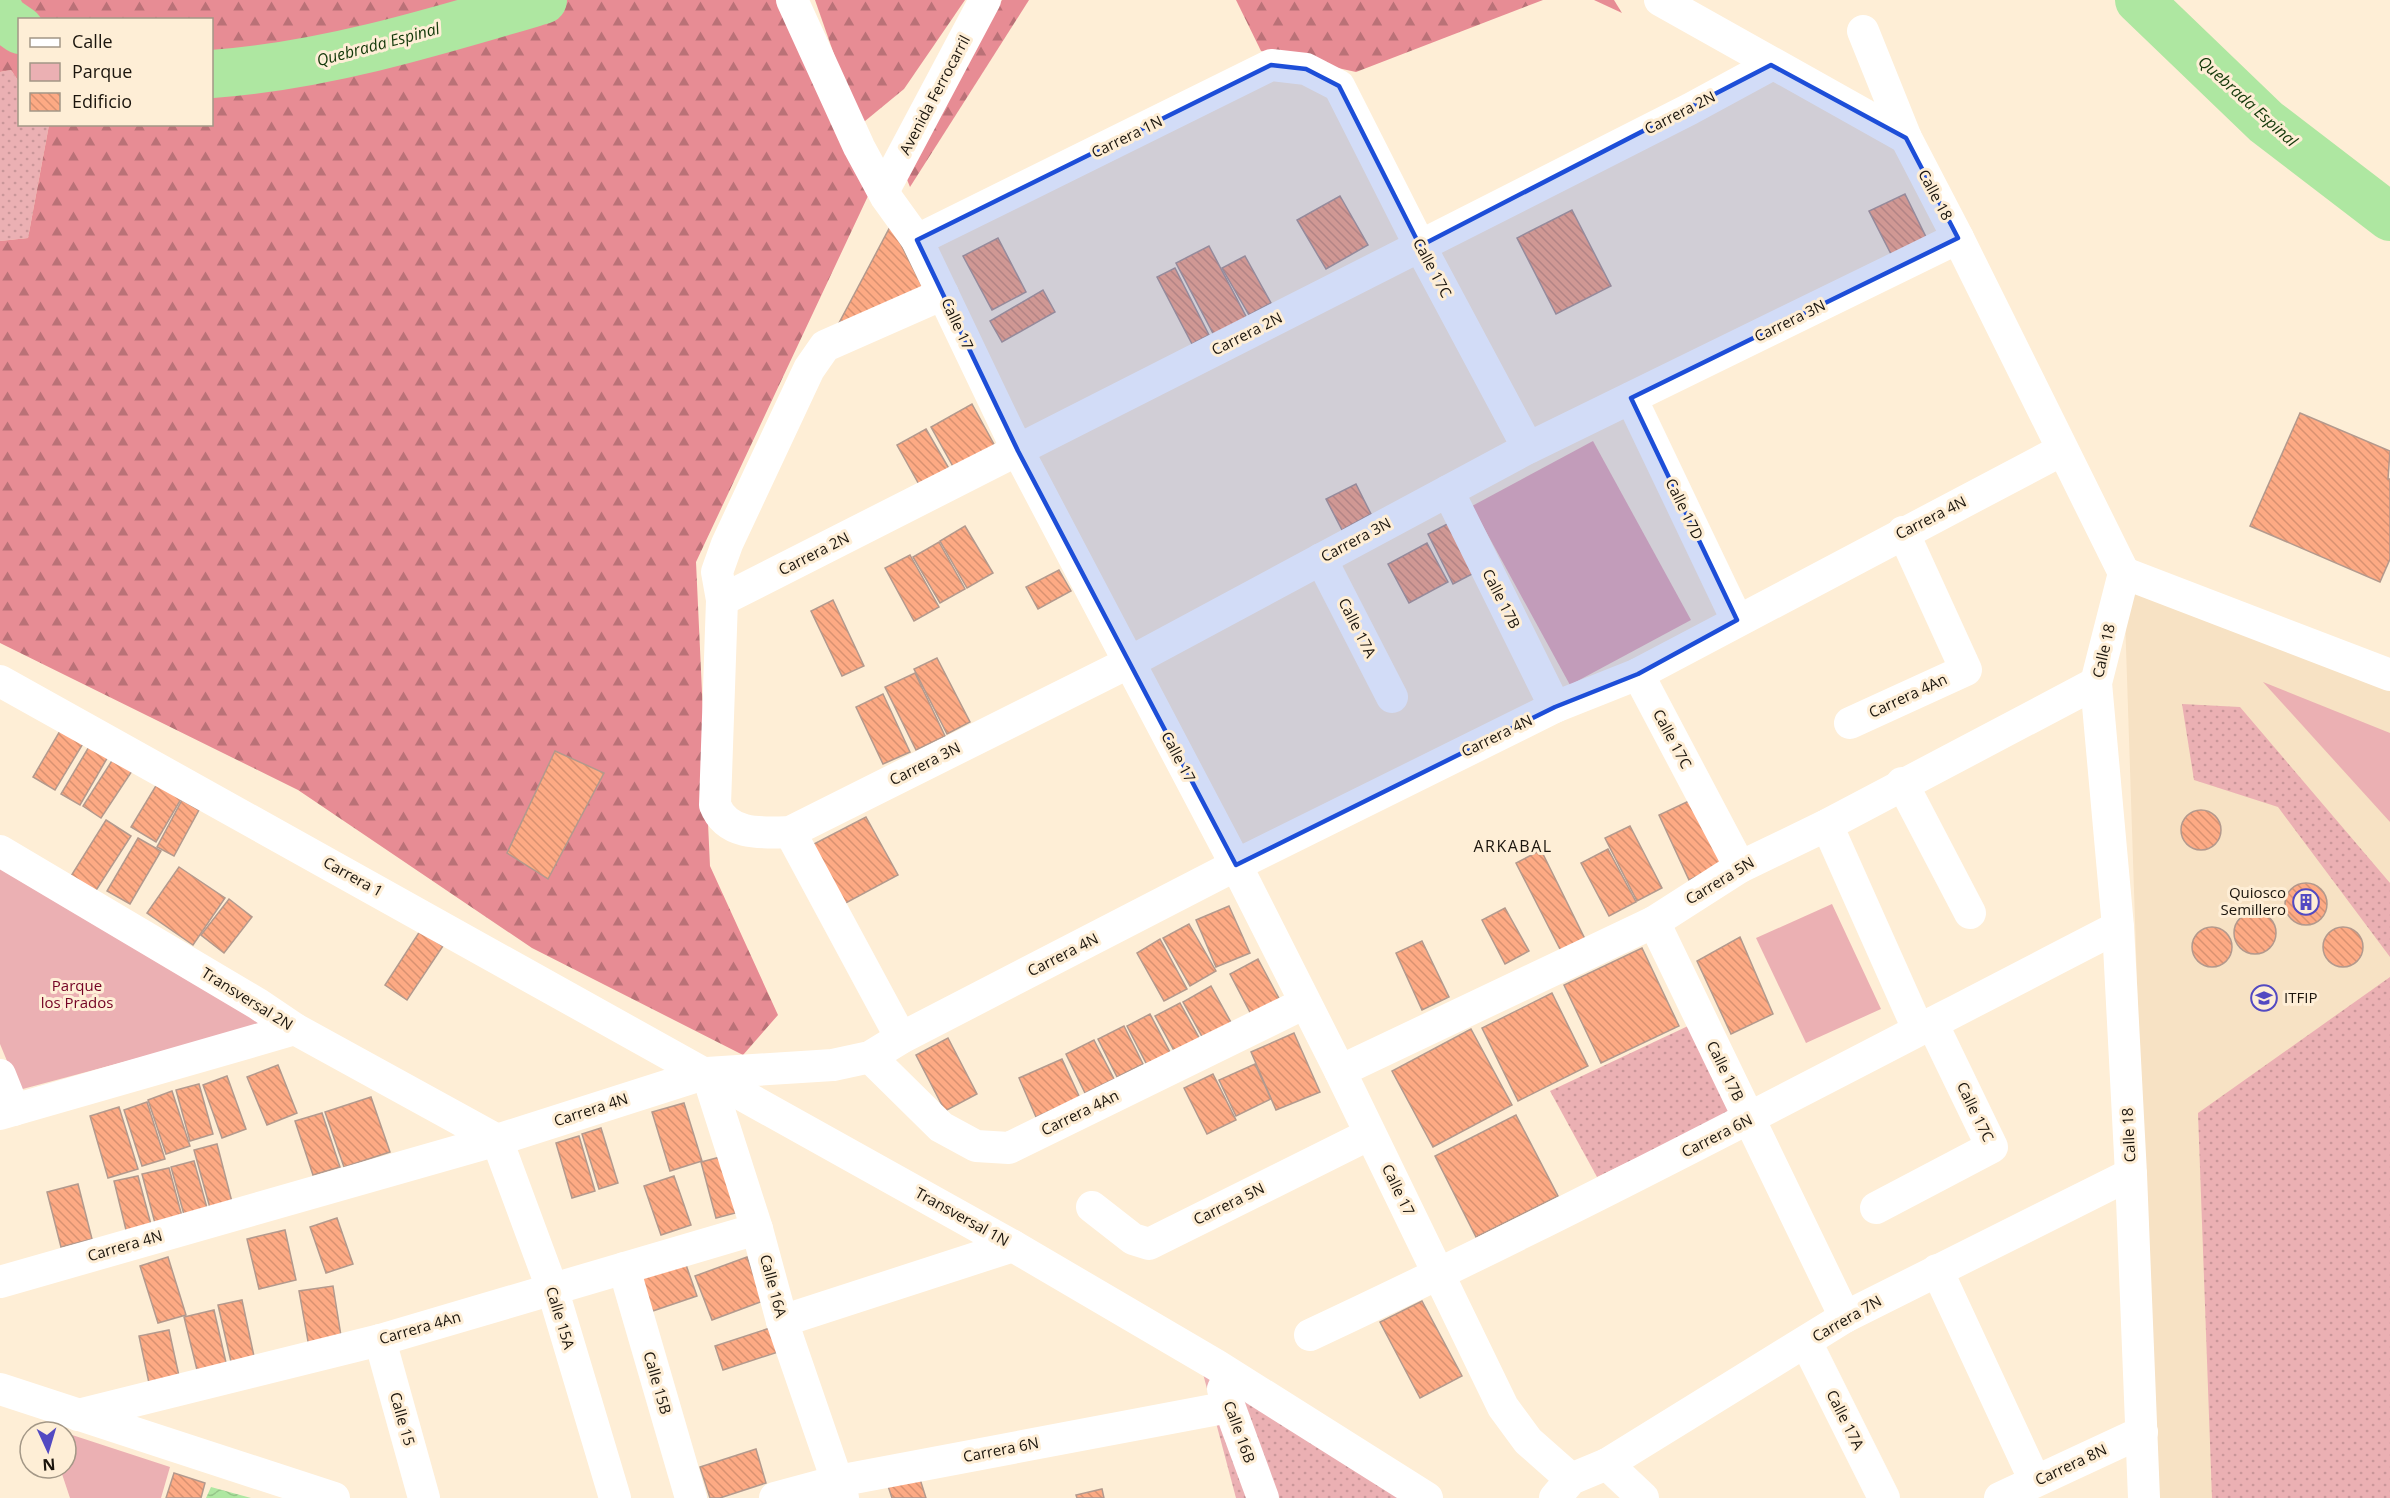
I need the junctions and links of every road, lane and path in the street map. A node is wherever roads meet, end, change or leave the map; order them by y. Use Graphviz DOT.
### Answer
graph roads {
  1 [pos="792,0"];
  2 [pos="985,0"];
  3 [pos="1660,0"];
  4 [pos="1863,31"];
  5 [pos="1771,65"];
  6 [pos="1339,86"];
  7 [pos="1906,138"];
  8 [pos="884,190"];
  9 [pos="1959,238"];
  10 [pos="917,240"];
  11 [pos="1420,246"];
  12 [pos="943,294"];
  13 [pos="1631,398"];
  14 [pos="1528,448"];
  15 [pos="2062,450"];
  16 [pos="1018,452"];
  17 [pos="1448,491"];
  18 [pos="1904,532"];
  19 [pos="1321,559"];
  20 [pos="2124,573"];
  21 [pos="722,600"];
  22 [pos="1737,620"];
  23 [pos="1128,663"];
  24 [pos="1638,674"];
  25 [pos="2390,675"];
  26 [pos="1,682"];
  27 [pos="2096,683"];
  28 [pos="1392,697"];
  29 [pos="1556,707"];
  30 [pos="1850,723"];
  31 [pos="1902,783"];
  32 [pos="1827,825"];
  33 [pos="790,832"];
  34 [pos="0,851"];
  35 [pos="1236,865"];
  36 [pos="1740,867"];
  37 [pos="1970,913"];
  38 [pos="1654,922"];
  39 [pos="2118,927"];
  40 [pos="1305,1003"];
  41 [pos="1925,1026"];
  42 [pos="295,1029"];
  43 [pos="900,1038"];
  44 [pos="870,1057"];
  45 [pos="1340,1071"];
  46 [pos="707,1073"];
  47 [pos="0,1075"];
  48 [pos="7,1112"];
  49 [pos="1749,1120"];
  50 [pos="1370,1134"];
  51 [pos="498,1140"];
  52 [pos="2131,1174"];
  53 [pos="1092,1207"];
  54 [pos="1876,1208"];
  55 [pos="757,1229"];
  56 [pos="1013,1246"];
  57 [pos="624,1268"];
  58 [pos="1937,1270"];
  59 [pos="1440,1274"];
  60 [pos="0,1282"];
  61 [pos="553,1290"];
  62 [pos="1845,1317"];
  63 [pos="782,1321"];
  64 [pos="1310,1335"];
  65 [pos="380,1340"];
  66 [pos="1806,1342"];
  67 [pos="1216,1365"];
  68 [pos="0,1389"];
  69 [pos="1229,1407"];
  70 [pos="78,1415"];
  71 [pos="2142,1432"];
  72 [pos="1607,1464"];
  73 [pos="2035,1481"];
  74 [pos="1563,1488"];
  75 [pos="841,1490"];
  76 [pos="334,1498"];
  77 [pos="424,1498"];
  78 [pos="615,1498"];
  79 [pos="691,1498"];
  80 [pos="775,1498"];
  81 [pos="1263,1498"];
  82 [pos="1427,1498"];
  83 [pos="1642,1498"];
  84 [pos="1884,1498"];
  85 [pos="2000,1498"];
  86 [pos="2144,1498"];
  1 -- 8 [label="street, Calle 17"];
  2 -- 8 [label="street, Avenida Ferrocarril"];
  3 -- 5 [label="street"];
  4 -- 7 [label="street, Calle 18"];
  5 -- 7 [label="street"];
  5 -- 11 [label="street, Carrera 2N"];
  6 -- 10 [label="street, Carrera 1N"];
  6 -- 11 [label="street, Calle 17C"];
  7 -- 9 [label="street, Calle 18"];
  8 -- 10 [label="street, Calle 17"];
  9 -- 13 [label="street, Carrera 3N"];
  9 -- 15 [label="street, Calle 18"];
  10 -- 12 [label="street, Calle 17"];
  11 -- 14 [label="street, Calle 17C"];
  11 -- 16 [label="street, Carrera 2N"];
  12 -- 16 [label="street, Calle 17"];
  12 -- 21 [label="street"];
  13 -- 14 [label="street, Carrera 3N"];
  13 -- 22 [label="street, Calle 17D"];
  14 -- 17 [label="street, Carrera 3N"];
  15 -- 18 [label="street, Carrera 4N"];
  15 -- 20 [label="street, Calle 18"];
  16 -- 21 [label="street, Carrera 2N"];
  16 -- 23 [label="street, Calle 17"];
  17 -- 19 [label="street, Carrera 3N"];
  17 -- 29 [label="street, Calle 17B"];
  18 -- 22 [label="street, Carrera 4N"];
  18 -- 30 [label="street, Carrera 4An"];
  19 -- 23 [label="street, Carrera 3N"];
  19 -- 28 [label="street, Calle 17A"];
  20 -- 25 [label="street"];
  20 -- 27 [label="street, Calle 18"];
  21 -- 33 [label="street, Carrera 3N"];
  22 -- 24 [label="street, Carrera 4N"];
  23 -- 33 [label="street, Carrera 3N"];
  23 -- 35 [label="street, Calle 17"];
  24 -- 29 [label="street, Carrera 4N"];
  24 -- 36 [label="street, Calle 17C"];
  26 -- 46 [label="street, Carrera 1"];
  27 -- 31 [label="street, Carrera 5N"];
  27 -- 39 [label="street, Calle 18"];
  29 -- 35 [label="street, Carrera 4N"];
  31 -- 32 [label="street, Carrera 5N"];
  31 -- 37 [label="street"];
  32 -- 36 [label="street, Carrera 5N"];
  32 -- 41 [label="street, Calle 17C"];
  33 -- 43 [label="street"];
  34 -- 42 [label="street, Transversal 2N"];
  35 -- 40 [label="street, Calle 17"];
  35 -- 43 [label="street, Carrera 4N"];
  36 -- 38 [label="street, Carrera 5N"];
  38 -- 45 [label="street, Carrera 5N"];
  38 -- 49 [label="street, Calle 17B"];
  39 -- 41 [label="street, Carrera 6N"];
  39 -- 52 [label="street, Calle 18"];
  40 -- 44 [label="street, Carrera 4An"];
  40 -- 45 [label="street, Calle 17"];
  41 -- 49 [label="street, Carrera 6N"];
  41 -- 54 [label="street, Calle 17C"];
  42 -- 48 [label="street"];
  42 -- 51 [label="street, Transversal 2N"];
  43 -- 44 [label="street, Carrera 4N"];
  44 -- 46 [label="street, Carrera 4N"];
  45 -- 50 [label="street, Calle 17"];
  46 -- 51 [label="street, Carrera 4N"];
  46 -- 55 [label="street, Calle 16A"];
  46 -- 56 [label="street, Transversal 1N"];
  47 -- 48 [label="street"];
  49 -- 59 [label="street, Carrera 6N"];
  49 -- 62 [label="street, Calle 17B"];
  50 -- 53 [label="street, Carrera 5N"];
  50 -- 59 [label="street, Calle 17"];
  51 -- 60 [label="street, Carrera 4N"];
  51 -- 61 [label="street, Calle 15A"];
  52 -- 58 [label="street, Carrera 7N"];
  52 -- 71 [label="street, Calle 18"];
  55 -- 57 [label="street, Carrera 4An"];
  55 -- 63 [label="street, Calle 16A"];
  56 -- 63 [label="street"];
  56 -- 67 [label="street, Transversal 1N"];
  57 -- 61 [label="street, Carrera 4An"];
  57 -- 79 [label="street, Calle 15B"];
  58 -- 62 [label="street, Carrera 7N"];
  58 -- 73 [label="street"];
  59 -- 64 [label="street, Carrera 6N"];
  59 -- 74 [label="street, Calle 17"];
  61 -- 65 [label="street, Carrera 4An"];
  61 -- 78 [label="street, Calle 15A"];
  62 -- 66 [label="street, Carrera 7N"];
  63 -- 75 [label="street, Calle 16A"];
  65 -- 70 [label="street, Carrera 4An"];
  65 -- 77 [label="street, Calle 15"];
  66 -- 72 [label="street, Carrera 7N"];
  66 -- 84 [label="street, Calle 17A"];
  67 -- 69 [label="street, Calle 16B"];
  67 -- 82 [label="street, Transversal 1N"];
  68 -- 70 [label="street"];
  69 -- 75 [label="street, Carrera 6N"];
  69 -- 81 [label="street, Calle 16B"];
  70 -- 76 [label="street"];
  71 -- 73 [label="street, Carrera 8N"];
  71 -- 86 [label="street, Calle 18"];
  72 -- 74 [label="street, Carrera 7N"];
  72 -- 83 [label="street"];
  73 -- 85 [label="street, Carrera 8N"];
  75 -- 80 [label="street, Carrera 6N"];
}
